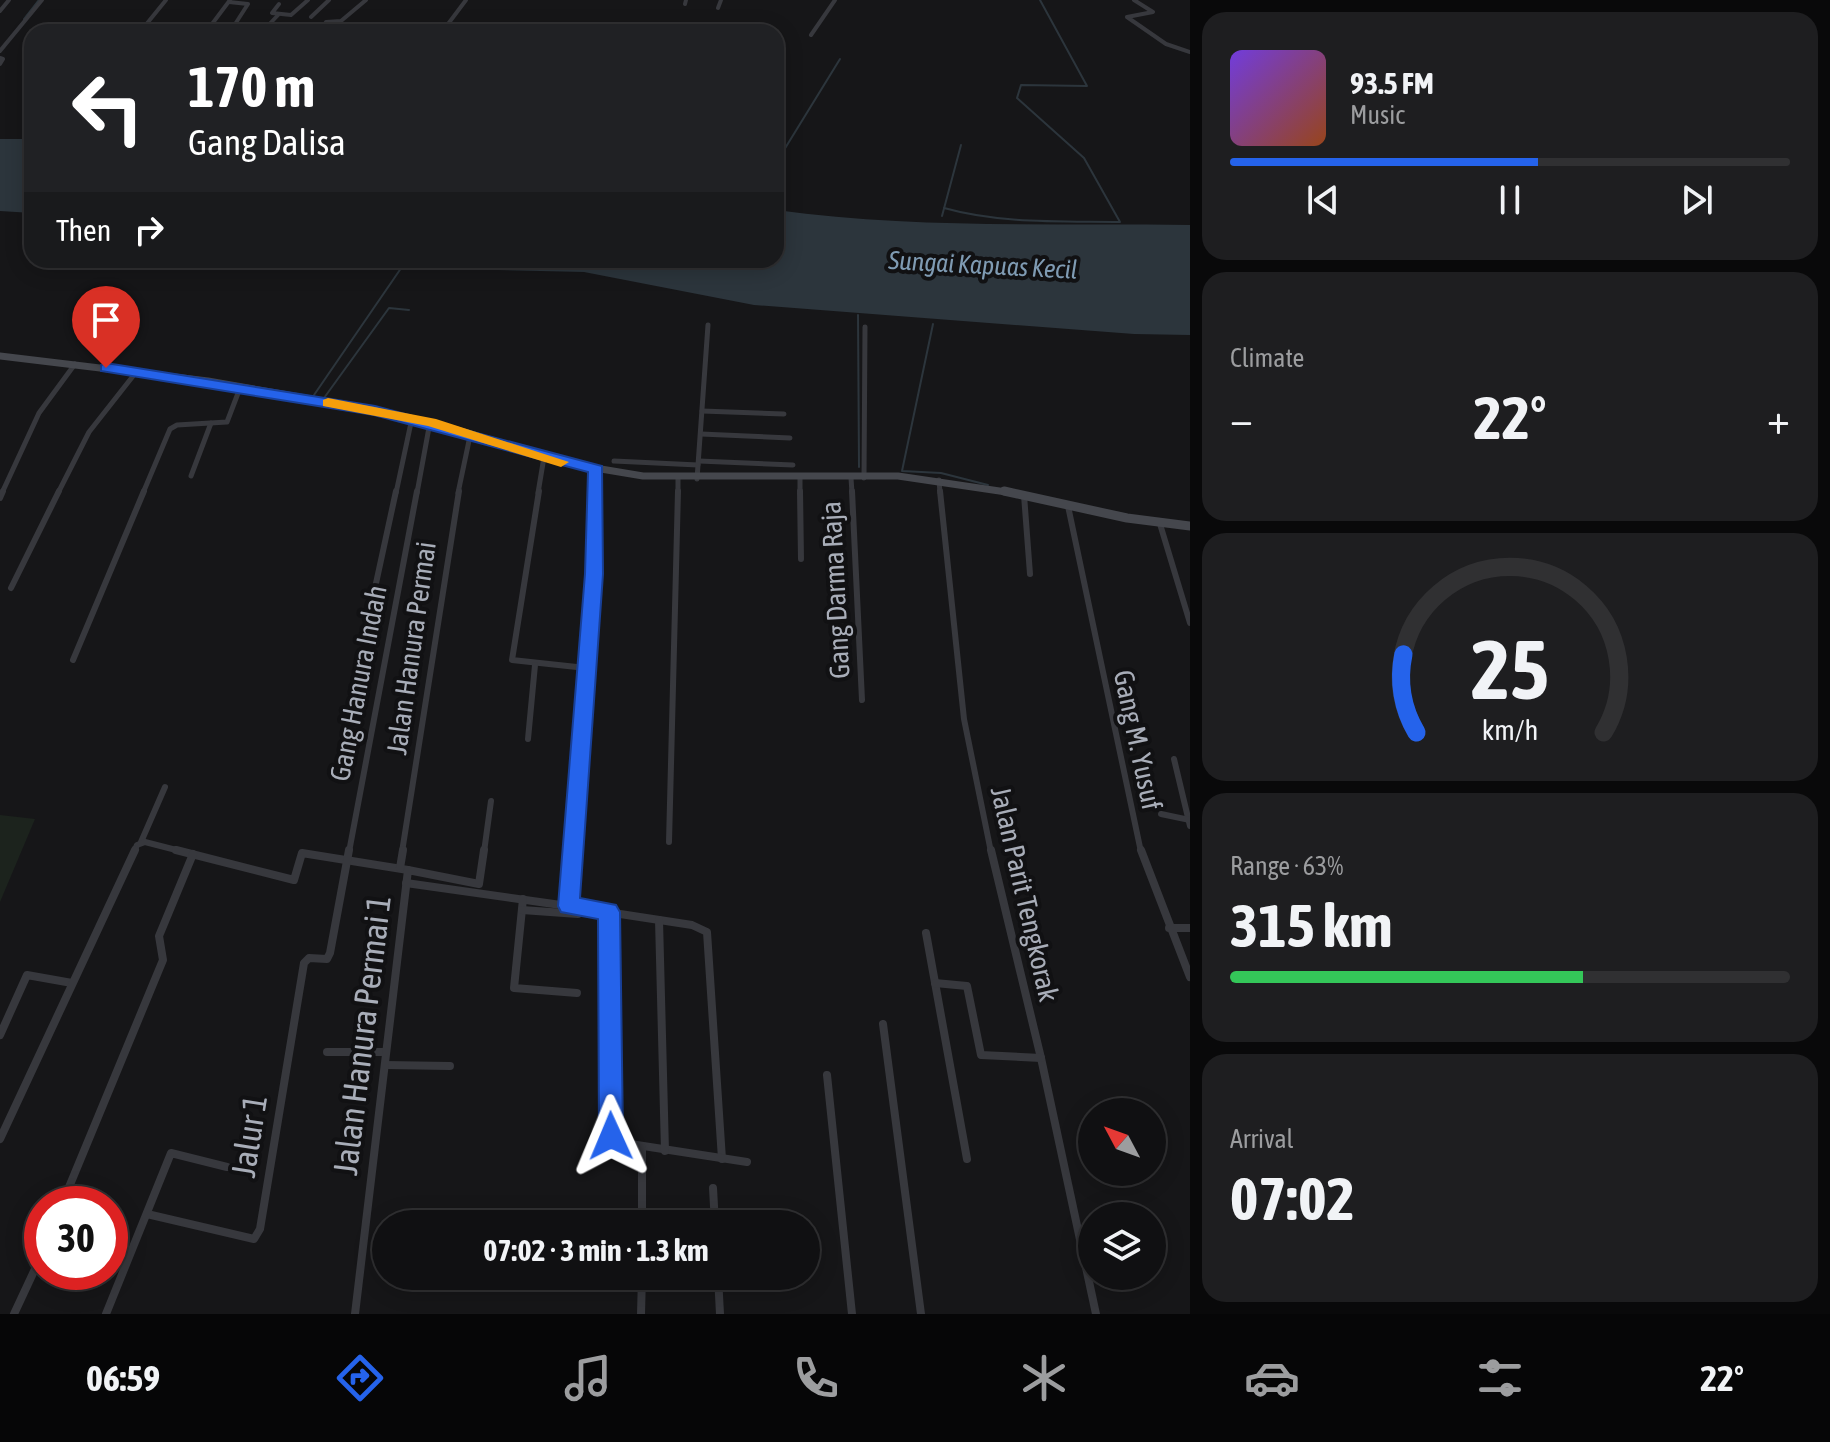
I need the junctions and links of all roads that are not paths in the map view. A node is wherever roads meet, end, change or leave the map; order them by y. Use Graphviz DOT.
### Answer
graph roads {
  1 [pos="9,0"];
  2 [pos="42,0"];
  3 [pos="166,0"];
  4 [pos="308,0"];
  5 [pos="329,0"];
  6 [pos="366,0"];
  7 [pos="466,0"];
  8 [pos="721,0"];
  9 [pos="835,0"];
  10 [pos="1134,0"];
  11 [pos="230,1"];
  12 [pos="280,2"];
  13 [pos="718,8"];
  14 [pos="0,11"];
  15 [pos="279,14"];
  16 [pos="311,17"];
  17 [pos="146,24"];
  18 [pos="212,24"];
  19 [pos="235,24"];
  20 [pos="270,24"];
  21 [pos="325,24"];
  22 [pos="448,24"];
  23 [pos="811,35"];
  24 [pos="0,51"];
  25 [pos="1190,52"];
  26 [pos="708,325"];
  27 [pos="865,327"];
  28 [pos="0,356"];
  29 [pos="75,364"];
  30 [pos="137,371"];
  31 [pos="240,388"];
  32 [pos="702,411"];
  33 [pos="784,414"];
  34 [pos="412,418"];
  35 [pos="430,422"];
  36 [pos="211,423"];
  37 [pos="701,434"];
  38 [pos="470,436"];
  39 [pos="790,438"];
  40 [pos="544,457"];
  41 [pos="614,461"];
  42 [pos="698,463"];
  43 [pos="793,465"];
  44 [pos="596,470"];
  45 [pos="191,476"];
  46 [pos="851,478"];
  47 [pos="864,478"];
  48 [pos="678,479"];
  49 [pos="697,479"];
  50 [pos="800,479"];
  51 [pos="939,480"];
  52 [pos="1024,495"];
  53 [pos="0,498"];
  54 [pos="1068,506"];
  55 [pos="1160,524"];
  56 [pos="1190,526"];
  57 [pos="801,559"];
  58 [pos="1030,574"];
  59 [pos="11,588"];
  60 [pos="1190,623"];
  61 [pos="365,634"];
  62 [pos="73,660"];
  63 [pos="535,665"];
  64 [pos="586,668"];
  65 [pos="862,700"];
  66 [pos="528,739"];
  67 [pos="1174,759"];
  68 [pos="165,787"];
  69 [pos="491,801"];
  70 [pos="1161,814"];
  71 [pos="1189,822"];
  72 [pos="141,842"];
  73 [pos="669,842"];
  74 [pos="193,854"];
  75 [pos="346,858"];
  76 [pos="404,869"];
  77 [pos="406,883"];
  78 [pos="523,899"];
  79 [pos="568,906"];
  80 [pos="522,910"];
  81 [pos="609,912"];
  82 [pos="578,914"];
  83 [pos="659,920"];
  84 [pos="1169,928"];
  85 [pos="1190,928"];
  86 [pos="926,933"];
  87 [pos="330,953"];
  88 [pos="1190,977"];
  89 [pos="72,983"];
  90 [pos="935,983"];
  91 [pos="577,993"];
  92 [pos="883,1024"];
  93 [pos="0,1035"];
  94 [pos="327,1052"];
  95 [pos="386,1052"];
  96 [pos="1041,1058"];
  97 [pos="385,1065"];
  98 [pos="450,1066"];
  99 [pos="827,1075"];
  100 [pos="0,1139"];
  101 [pos="642,1148"];
  102 [pos="665,1151"];
  103 [pos="722,1159"];
  104 [pos="967,1159"];
  105 [pos="747,1162"];
  106 [pos="227,1167"];
  107 [pos="69,1186"];
  108 [pos="713,1188"];
  109 [pos="642,1210"];
  110 [pos="714,1210"];
  111 [pos="147,1214"];
  112 [pos="25,1290"];
  113 [pos="642,1290"];
  114 [pos="719,1290"];
  115 [pos="14,1314"];
  116 [pos="106,1314"];
  117 [pos="355,1314"];
  118 [pos="641,1314"];
  119 [pos="720,1314"];
  120 [pos="852,1314"];
  121 [pos="921,1314"];
  122 [pos="1096,1314"];
  1 -- 14 [label="street"];
  2 -- 24 [label="street"];
  3 -- 17 [label="street"];
  4 -- 15 [label="street"];
  5 -- 16 [label="street"];
  6 -- 21 [label="street"];
  7 -- 22 [label="street"];
  8 -- 13 [label="street"];
  9 -- 23 [label="street"];
  10 -- 25 [label="street"];
  11 -- 18 [label="street"];
  11 -- 19 [label="street"];
  12 -- 15 [label="street"];
  15 -- 20 [label="street"];
  26 -- 32 [label="street"];
  27 -- 47 [label="street"];
  28 -- 29 [label="main road"];
  29 -- 30 [label="main road"];
  29 -- 53 [label="street"];
  30 -- 31 [label="main road"];
  30 -- 59 [label="street"];
  31 -- 34 [label="main road"];
  31 -- 36 [label="street"];
  32 -- 33 [label="street"];
  32 -- 37 [label="street"];
  34 -- 35 [label="main road"];
  34 -- 61 [label="street"];
  35 -- 38 [label="main road"];
  35 -- 75 [label="street, Gang Hanura Indah"];
  36 -- 45 [label="street"];
  36 -- 62 [label="street"];
  37 -- 39 [label="street"];
  37 -- 42 [label="street"];
  38 -- 40 [label="main road"];
  38 -- 76 [label="street, Jalan Hanura Permai"];
  40 -- 44 [label="main road"];
  40 -- 63 [label="street"];
  41 -- 42 [label="street"];
  42 -- 43 [label="street"];
  42 -- 49 [label="street"];
  44 -- 48 [label="main road"];
  44 -- 64 [label="street"];
  46 -- 47 [label="main road"];
  46 -- 50 [label="main road"];
  46 -- 65 [label="street, Gang Darma Raja"];
  47 -- 51 [label="main road"];
  48 -- 49 [label="main road"];
  48 -- 73 [label="street"];
  49 -- 50 [label="main road"];
  50 -- 57 [label="street"];
  51 -- 52 [label="main road"];
  51 -- 96 [label="street, Jalan Parit Tengkorak"];
  52 -- 54 [label="main road"];
  52 -- 58 [label="street"];
  54 -- 55 [label="main road"];
  54 -- 84 [label="street, Gang M. Yusuf"];
  55 -- 56 [label="main road"];
  55 -- 60 [label="street"];
  63 -- 64 [label="street"];
  63 -- 66 [label="street"];
  64 -- 79 [label="street"];
  67 -- 71 [label="street"];
  68 -- 72 [label="street"];
  69 -- 76 [label="street, Jalan Hanura Permai 1"];
  70 -- 71 [label="street"];
  72 -- 74 [label="street"];
  72 -- 89 [label="street"];
  74 -- 75 [label="street"];
  74 -- 107 [label="street"];
  75 -- 76 [label="street"];
  75 -- 87 [label="street, Gang Hanura Indah"];
  76 -- 77 [label="street, Jalan Hanura Permai 1"];
  77 -- 78 [label="street"];
  77 -- 95 [label="street, Jalan Hanura Permai 1"];
  78 -- 79 [label="street"];
  78 -- 80 [label="street"];
  79 -- 81 [label="street"];
  80 -- 82 [label="street"];
  80 -- 91 [label="street"];
  81 -- 83 [label="street"];
  81 -- 101 [label="street"];
  83 -- 102 [label="street"];
  83 -- 103 [label="street"];
  84 -- 85 [label="street"];
  84 -- 88 [label="street, Gang M. Yusuf"];
  86 -- 90 [label="street"];
  87 -- 111 [label="street, Jalur 1"];
  89 -- 93 [label="street"];
  89 -- 100 [label="street"];
  90 -- 96 [label="street"];
  90 -- 104 [label="street"];
  92 -- 121 [label="street"];
  94 -- 95 [label="street"];
  95 -- 97 [label="street, Jalan Hanura Permai 1"];
  96 -- 122 [label="street, Jalan Parit Tengkorak"];
  97 -- 98 [label="street"];
  97 -- 117 [label="street, Jalan Hanura Permai 1"];
  99 -- 120 [label="street"];
  101 -- 102 [label="street"];
  101 -- 109 [label="street"];
  102 -- 103 [label="street"];
  103 -- 105 [label="street"];
  106 -- 111 [label="street"];
  108 -- 110 [label="street"];
  111 -- 116 [label="street"];
  112 -- 115 [label="street"];
  113 -- 118 [label="street"];
  114 -- 119 [label="street"];
}
